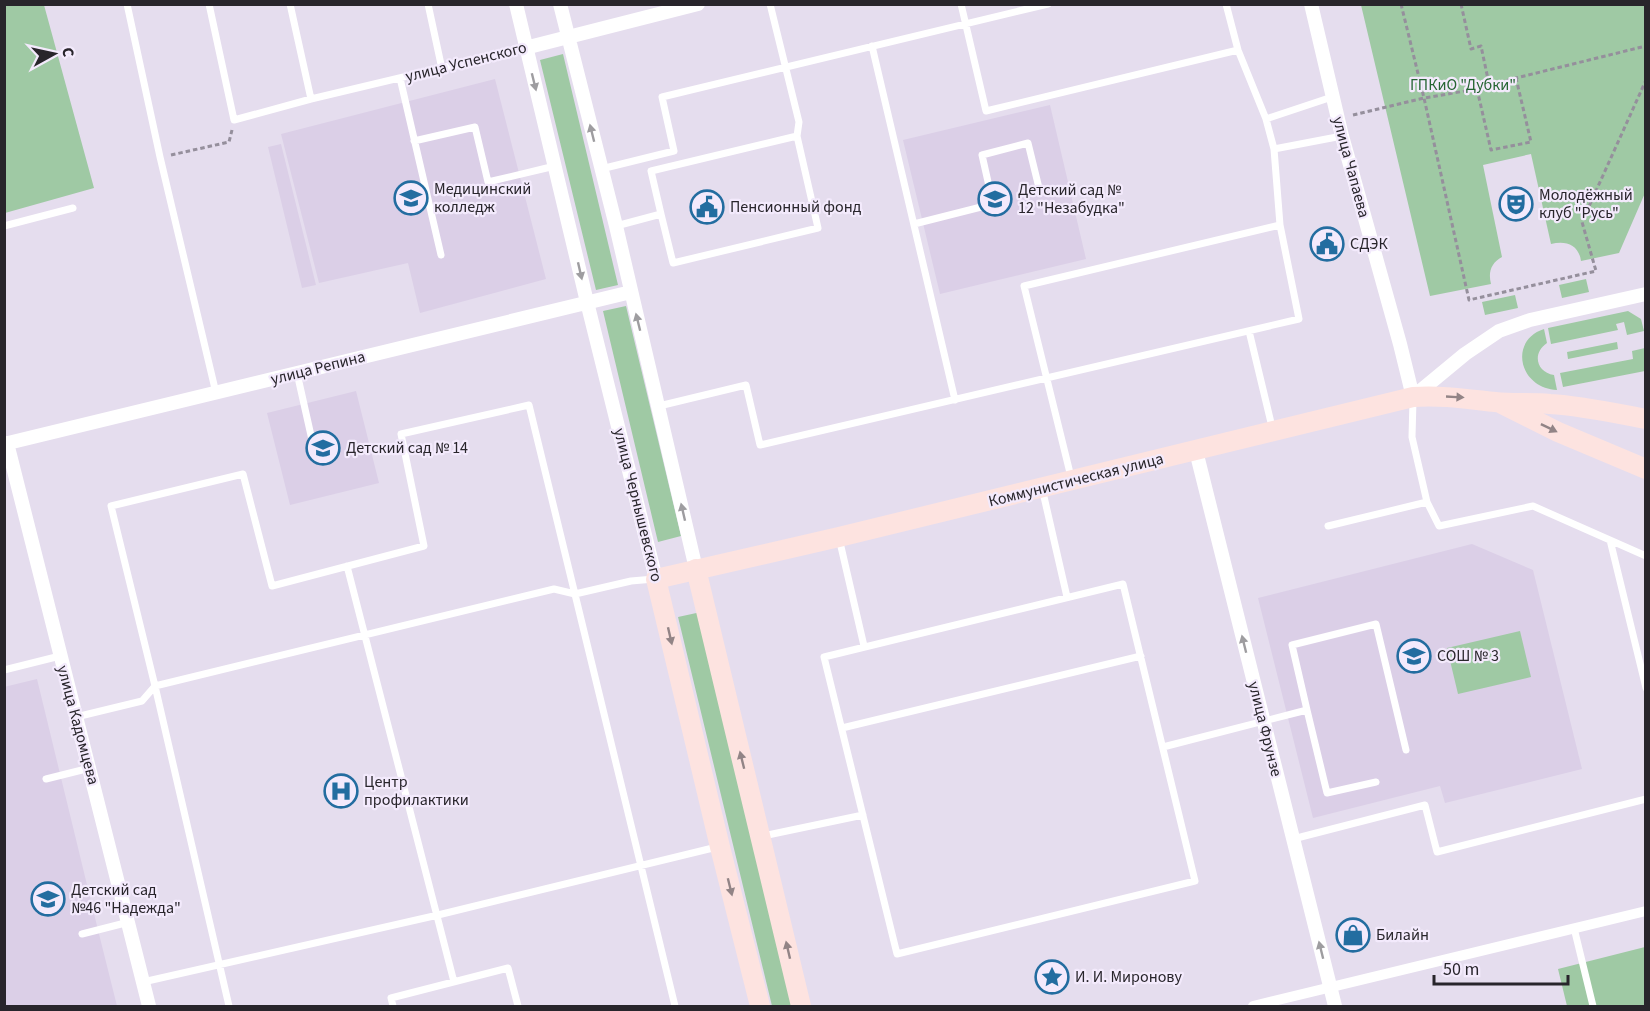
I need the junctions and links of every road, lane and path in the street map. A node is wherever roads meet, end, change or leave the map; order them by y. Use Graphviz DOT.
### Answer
graph roads {
  1 [pos="127,4"];
  2 [pos="209,4"];
  3 [pos="290,4"];
  4 [pos="428,4"];
  5 [pos="516,4"];
  6 [pos="560,4"];
  7 [pos="698,4"];
  8 [pos="770,4"];
  9 [pos="961,4"];
  10 [pos="1048,4"];
  11 [pos="1226,4"];
  12 [pos="1311,4"];
  13 [pos="1401,4"];
  14 [pos="1461,4"];
  15 [pos="966,24"];
  16 [pos="567,38"];
  17 [pos="872,46"];
  18 [pos="1646,46"];
  19 [pos="525,48"];
  20 [pos="1238,50"];
  21 [pos="785,67"];
  22 [pos="442,69"];
  23 [pos="400,78"];
  24 [pos="1516,78"];
  25 [pos="1646,80"];
  26 [pos="1489,85"];
  27 [pos="1477,89"];
  28 [pos="1332,97"];
  29 [pos="1424,98"];
  30 [pos="311,99"];
  31 [pos="1266,119"];
  32 [pos="1338,119"];
  33 [pos="234,120"];
  34 [pos="797,136"];
  35 [pos="1341,136"];
  36 [pos="414,141"];
  37 [pos="1274,149"];
  38 [pos="160,157"];
  39 [pos="555,166"];
  40 [pos="601,169"];
  41 [pos="1040,192"];
  42 [pos="73,208"];
  43 [pos="661,214"];
  44 [pos="914,224"];
  45 [pos="1280,225"];
  46 [pos="4,226"];
  47 [pos="616,226"];
  48 [pos="441,255"];
  49 [pos="631,292"];
  50 [pos="1646,294"];
  51 [pos="587,302"];
  52 [pos="1249,331"];
  53 [pos="297,373"];
  54 [pos="1047,378"];
  55 [pos="216,393"];
  56 [pos="1413,398"];
  57 [pos="955,400"];
  58 [pos="1497,402"];
  59 [pos="659,406"];
  60 [pos="1646,419"];
  61 [pos="1273,432"];
  62 [pos="5,440"];
  63 [pos="312,440"];
  64 [pos="1196,451"];
  65 [pos="1646,469"];
  66 [pos="1072,481"];
  67 [pos="1042,488"];
  68 [pos="1427,502"];
  69 [pos="1328,526"];
  70 [pos="839,537"];
  71 [pos="1610,540"];
  72 [pos="1646,556"];
  73 [pos="347,566"];
  74 [pos="696,569"];
  75 [pos="656,579"];
  76 [pos="575,594"];
  77 [pos="1067,597"];
  78 [pos="365,634"];
  79 [pos="864,646"];
  80 [pos="60,656"];
  81 [pos="1141,656"];
  82 [pos="4,670"];
  83 [pos="155,686"];
  84 [pos="1646,688"];
  85 [pos="1307,710"];
  86 [pos="76,717"];
  87 [pos="1264,722"];
  88 [pos="842,728"];
  89 [pos="1163,747"];
  90 [pos="1406,750"];
  91 [pos="90,768"];
  92 [pos="46,779"];
  93 [pos="1376,782"];
  94 [pos="1646,799"];
  95 [pos="863,815"];
  96 [pos="761,837"];
  97 [pos="1293,839"];
  98 [pos="720,847"];
  99 [pos="641,866"];
  100 [pos="1646,911"];
  101 [pos="438,915"];
  102 [pos="129,922"];
  103 [pos="1574,928"];
  104 [pos="82,934"];
  105 [pos="220,966"];
  106 [pos="143,982"];
  107 [pos="454,982"];
  108 [pos="1330,988"];
  109 [pos="149,1006"];
  110 [pos="230,1006"];
  111 [pos="393,1006"];
  112 [pos="518,1006"];
  113 [pos="675,1006"];
  114 [pos="760,1006"];
  115 [pos="801,1006"];
  116 [pos="1253,1006"];
  117 [pos="1335,1006"];
  118 [pos="1593,1006"];
  1 -- 38 [label="lane"];
  2 -- 33 [label="lane"];
  3 -- 30 [label="lane"];
  4 -- 22 [label="lane"];
  5 -- 19 [label="street, улица Чернышевского"];
  6 -- 16 [label="street"];
  7 -- 16 [label="street, улица Успенского"];
  8 -- 21 [label="lane"];
  9 -- 15 [label="lane"];
  10 -- 15 [label="lane"];
  11 -- 20 [label="lane"];
  12 -- 28 [label="street, улица Чапаева"];
  13 -- 29 [label="path"];
  14 -- 26 [label="path"];
  15 -- 17 [label="lane"];
  15 -- 20 [label="lane"];
  16 -- 19 [label="street, улица Успенского"];
  40 -- 16 [label="street, one-way"];
  17 -- 21 [label="lane"];
  17 -- 44 [label="lane"];
  18 -- 24 [label="path"];
  19 -- 22 [label="lane, улица Успенского"];
  19 -- 39 [label="street, улица Чернышевского, one-way"];
  20 -- 31 [label="lane"];
  21 -- 34 [label="lane"];
  21 -- 40 [label="lane"];
  22 -- 23 [label="lane, улица Успенского"];
  23 -- 30 [label="lane, улица Успенского"];
  23 -- 36 [label="lane"];
  24 -- 26 [label="path"];
  24 -- 27 [label="path"];
  25 -- 29 [label="path"];
  26 -- 27 [label="path"];
  27 -- 29 [label="path"];
  28 -- 31 [label="lane"];
  28 -- 32 [label="street, улица Чапаева"];
  29 -- 32 [label="path"];
  30 -- 33 [label="lane, улица Успенского"];
  31 -- 37 [label="lane"];
  32 -- 35 [label="street, улица Чапаева"];
  33 -- 38 [label="path"];
  34 -- 43 [label="lane"];
  34 -- 43 [label="lane"];
  35 -- 37 [label="lane"];
  35 -- 56 [label="street, улица Чапаева"];
  36 -- 39 [label="lane"];
  36 -- 48 [label="lane"];
  37 -- 45 [label="lane"];
  38 -- 55 [label="lane"];
  39 -- 51 [label="street, улица Чернышевского, one-way"];
  40 -- 47 [label="street"];
  41 -- 44 [label="lane"];
  42 -- 46 [label="lane"];
  43 -- 47 [label="lane"];
  44 -- 57 [label="lane"];
  45 -- 52 [label="lane"];
  45 -- 54 [label="lane"];
  47 -- 49 [label="street"];
  49 -- 51 [label="street, улица Репина"];
  59 -- 49 [label="street, one-way"];
  50 -- 56 [label="street"];
  51 -- 53 [label="street, улица Репина"];
  51 -- 75 [label="street, улица Чернышевского"];
  52 -- 54 [label="lane"];
  52 -- 61 [label="lane"];
  53 -- 55 [label="street, улица Репина"];
  53 -- 63 [label="lane"];
  54 -- 57 [label="lane"];
  54 -- 66 [label="lane"];
  55 -- 62 [label="street, улица Репина"];
  56 -- 58 [label="main road, Коммунистическая улица, one-way"];
  56 -- 61 [label="main road, Коммунистическая улица"];
  56 -- 68 [label="lane"];
  57 -- 59 [label="lane"];
  58 -- 60 [label="main road, Коммунистическая улица"];
  58 -- 65 [label="main road, Коммунистическая улица, one-way"];
  74 -- 59 [label="street, one-way"];
  61 -- 64 [label="main road, Коммунистическая улица"];
  62 -- 80 [label="street, улица Кадомцева"];
  64 -- 66 [label="main road, Коммунистическая улица"];
  87 -- 64 [label="street, улица Фрунзе, one-way"];
  66 -- 67 [label="main road, Коммунистическая улица"];
  67 -- 70 [label="main road, Коммунистическая улица"];
  67 -- 77 [label="lane"];
  68 -- 69 [label="lane"];
  68 -- 71 [label="lane"];
  70 -- 74 [label="main road, Коммунистическая улица"];
  70 -- 79 [label="lane"];
  71 -- 72 [label="lane"];
  71 -- 84 [label="lane"];
  73 -- 76 [label="lane"];
  73 -- 78 [label="lane"];
  73 -- 83 [label="lane"];
  74 -- 75 [label="main road, Коммунистическая улица"];
  96 -- 74 [label="main road, one-way"];
  75 -- 76 [label="lane"];
  75 -- 98 [label="main road, улица Чернышевского, one-way"];
  76 -- 78 [label="lane"];
  76 -- 99 [label="lane"];
  77 -- 79 [label="lane"];
  77 -- 81 [label="lane"];
  78 -- 83 [label="lane"];
  78 -- 101 [label="lane"];
  79 -- 88 [label="lane"];
  80 -- 82 [label="lane"];
  80 -- 86 [label="street, улица Кадомцева"];
  81 -- 88 [label="lane"];
  81 -- 89 [label="lane"];
  83 -- 86 [label="lane"];
  83 -- 105 [label="lane"];
  85 -- 87 [label="lane"];
  85 -- 90 [label="lane"];
  85 -- 93 [label="lane"];
  86 -- 91 [label="street, улица Кадомцева"];
  87 -- 89 [label="lane"];
  87 -- 97 [label="street, улица Фрунзе"];
  88 -- 95 [label="lane"];
  89 -- 95 [label="lane"];
  91 -- 92 [label="lane"];
  91 -- 102 [label="street, улица Кадомцева"];
  94 -- 97 [label="lane"];
  95 -- 96 [label="lane"];
  115 -- 96 [label="main road, one-way"];
  108 -- 97 [label="street, улица Фрунзе, one-way"];
  98 -- 99 [label="lane"];
  98 -- 114 [label="main road, улица Чернышевского, one-way"];
  99 -- 101 [label="lane"];
  99 -- 113 [label="lane"];
  100 -- 103 [label="street"];
  101 -- 105 [label="lane"];
  101 -- 107 [label="lane"];
  102 -- 104 [label="lane"];
  102 -- 106 [label="street, улица Кадомцева"];
  103 -- 108 [label="street"];
  103 -- 118 [label="lane"];
  105 -- 106 [label="lane"];
  105 -- 110 [label="lane"];
  106 -- 109 [label="street, улица Кадомцева"];
  107 -- 111 [label="lane"];
  107 -- 112 [label="lane"];
  108 -- 116 [label="street"];
  108 -- 117 [label="street, улица Фрунзе"];
}
